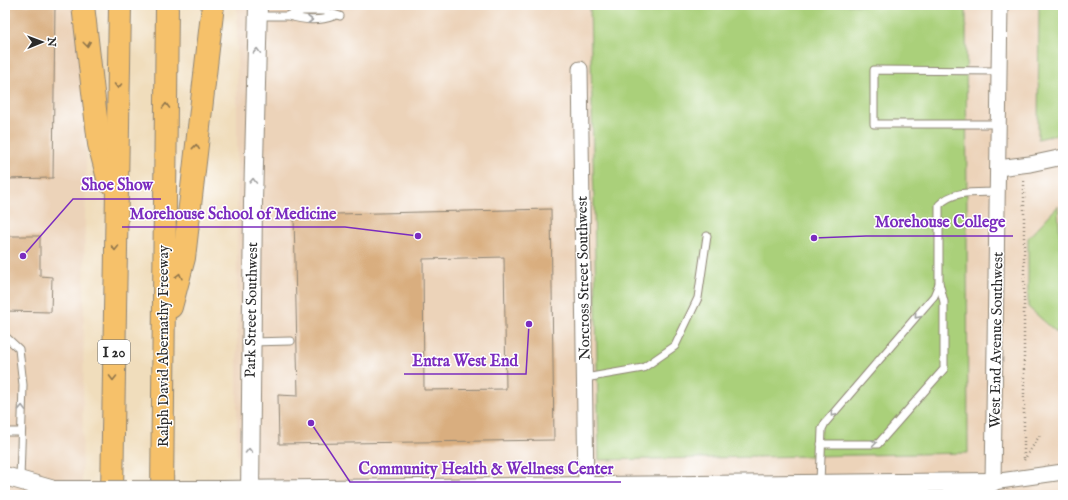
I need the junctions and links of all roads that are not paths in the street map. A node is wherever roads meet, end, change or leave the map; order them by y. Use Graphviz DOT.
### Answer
graph roads {
  1 [pos="83,5"];
  2 [pos="120,5"];
  3 [pos="167,5"];
  4 [pos="213,5"];
  5 [pos="1000,5"];
  6 [pos="258,10"];
  7 [pos="337,16"];
  8 [pos="580,69"];
  9 [pos="999,71"];
  10 [pos="999,124"];
  11 [pos="1063,157"];
  12 [pos="998,168"];
  13 [pos="998,192"];
  14 [pos="116,209"];
  15 [pos="707,236"];
  16 [pos="939,284"];
  17 [pos="5,336"];
  18 [pos="163,341"];
  19 [pos="291,341"];
  20 [pos="251,342"];
  21 [pos="585,378"];
  22 [pos="5,432"];
  23 [pos="21,432"];
  24 [pos="821,444"];
  25 [pos="1063,472"];
  26 [pos="13,484"];
  27 [pos="820,484"];
  28 [pos="987,489"];
  29 [pos="511,491"];
  30 [pos="582,491"];
  31 [pos="662,491"];
  32 [pos="250,492"];
  33 [pos="48,493"];
  34 [pos="112,495"];
  35 [pos="162,495"];
  1 -- 14 [label="highway, one-way"];
  2 -- 14 [label="highway, I 20, one-way"];
  18 -- 3 [label="highway, Ralph David Abernathy Freeway, one-way"];
  18 -- 4 [label="highway, one-way"];
  5 -- 9 [label="street, West End Avenue Southwest"];
  6 -- 7 [label="lane"];
  20 -- 6 [label="street, Park Street Southwest, one-way"];
  8 -- 21 [label="street, Norcross Street Southwest"];
  9 -- 10 [label="street, West End Avenue Southwest"];
  9 -- 10 [label="lane"];
  10 -- 12 [label="street, West End Avenue Southwest"];
  11 -- 12 [label="street"];
  12 -- 13 [label="street, West End Avenue Southwest"];
  13 -- 16 [label="lane"];
  13 -- 28 [label="street, West End Avenue Southwest"];
  14 -- 34 [label="highway, I 20, one-way"];
  15 -- 21 [label="lane"];
  16 -- 24 [label="lane, one-way"];
  24 -- 16 [label="lane, one-way"];
  23 -- 17 [label="lane, one-way"];
  18 -- 35 [label="highway, Ralph David Abernathy Freeway"];
  19 -- 20 [label="lane"];
  32 -- 20 [label="street, Park Street Southwest, one-way"];
  21 -- 30 [label="street, Norcross Street Southwest"];
  22 -- 23 [label="lane"];
  23 -- 26 [label="lane"];
  24 -- 27 [label="lane"];
  25 -- 28 [label="street"];
  26 -- 33 [label="street"];
  27 -- 28 [label="street"];
  27 -- 31 [label="street"];
  29 -- 30 [label="street"];
  29 -- 32 [label="street"];
  30 -- 31 [label="street"];
  32 -- 33 [label="street, bridge"];
}
